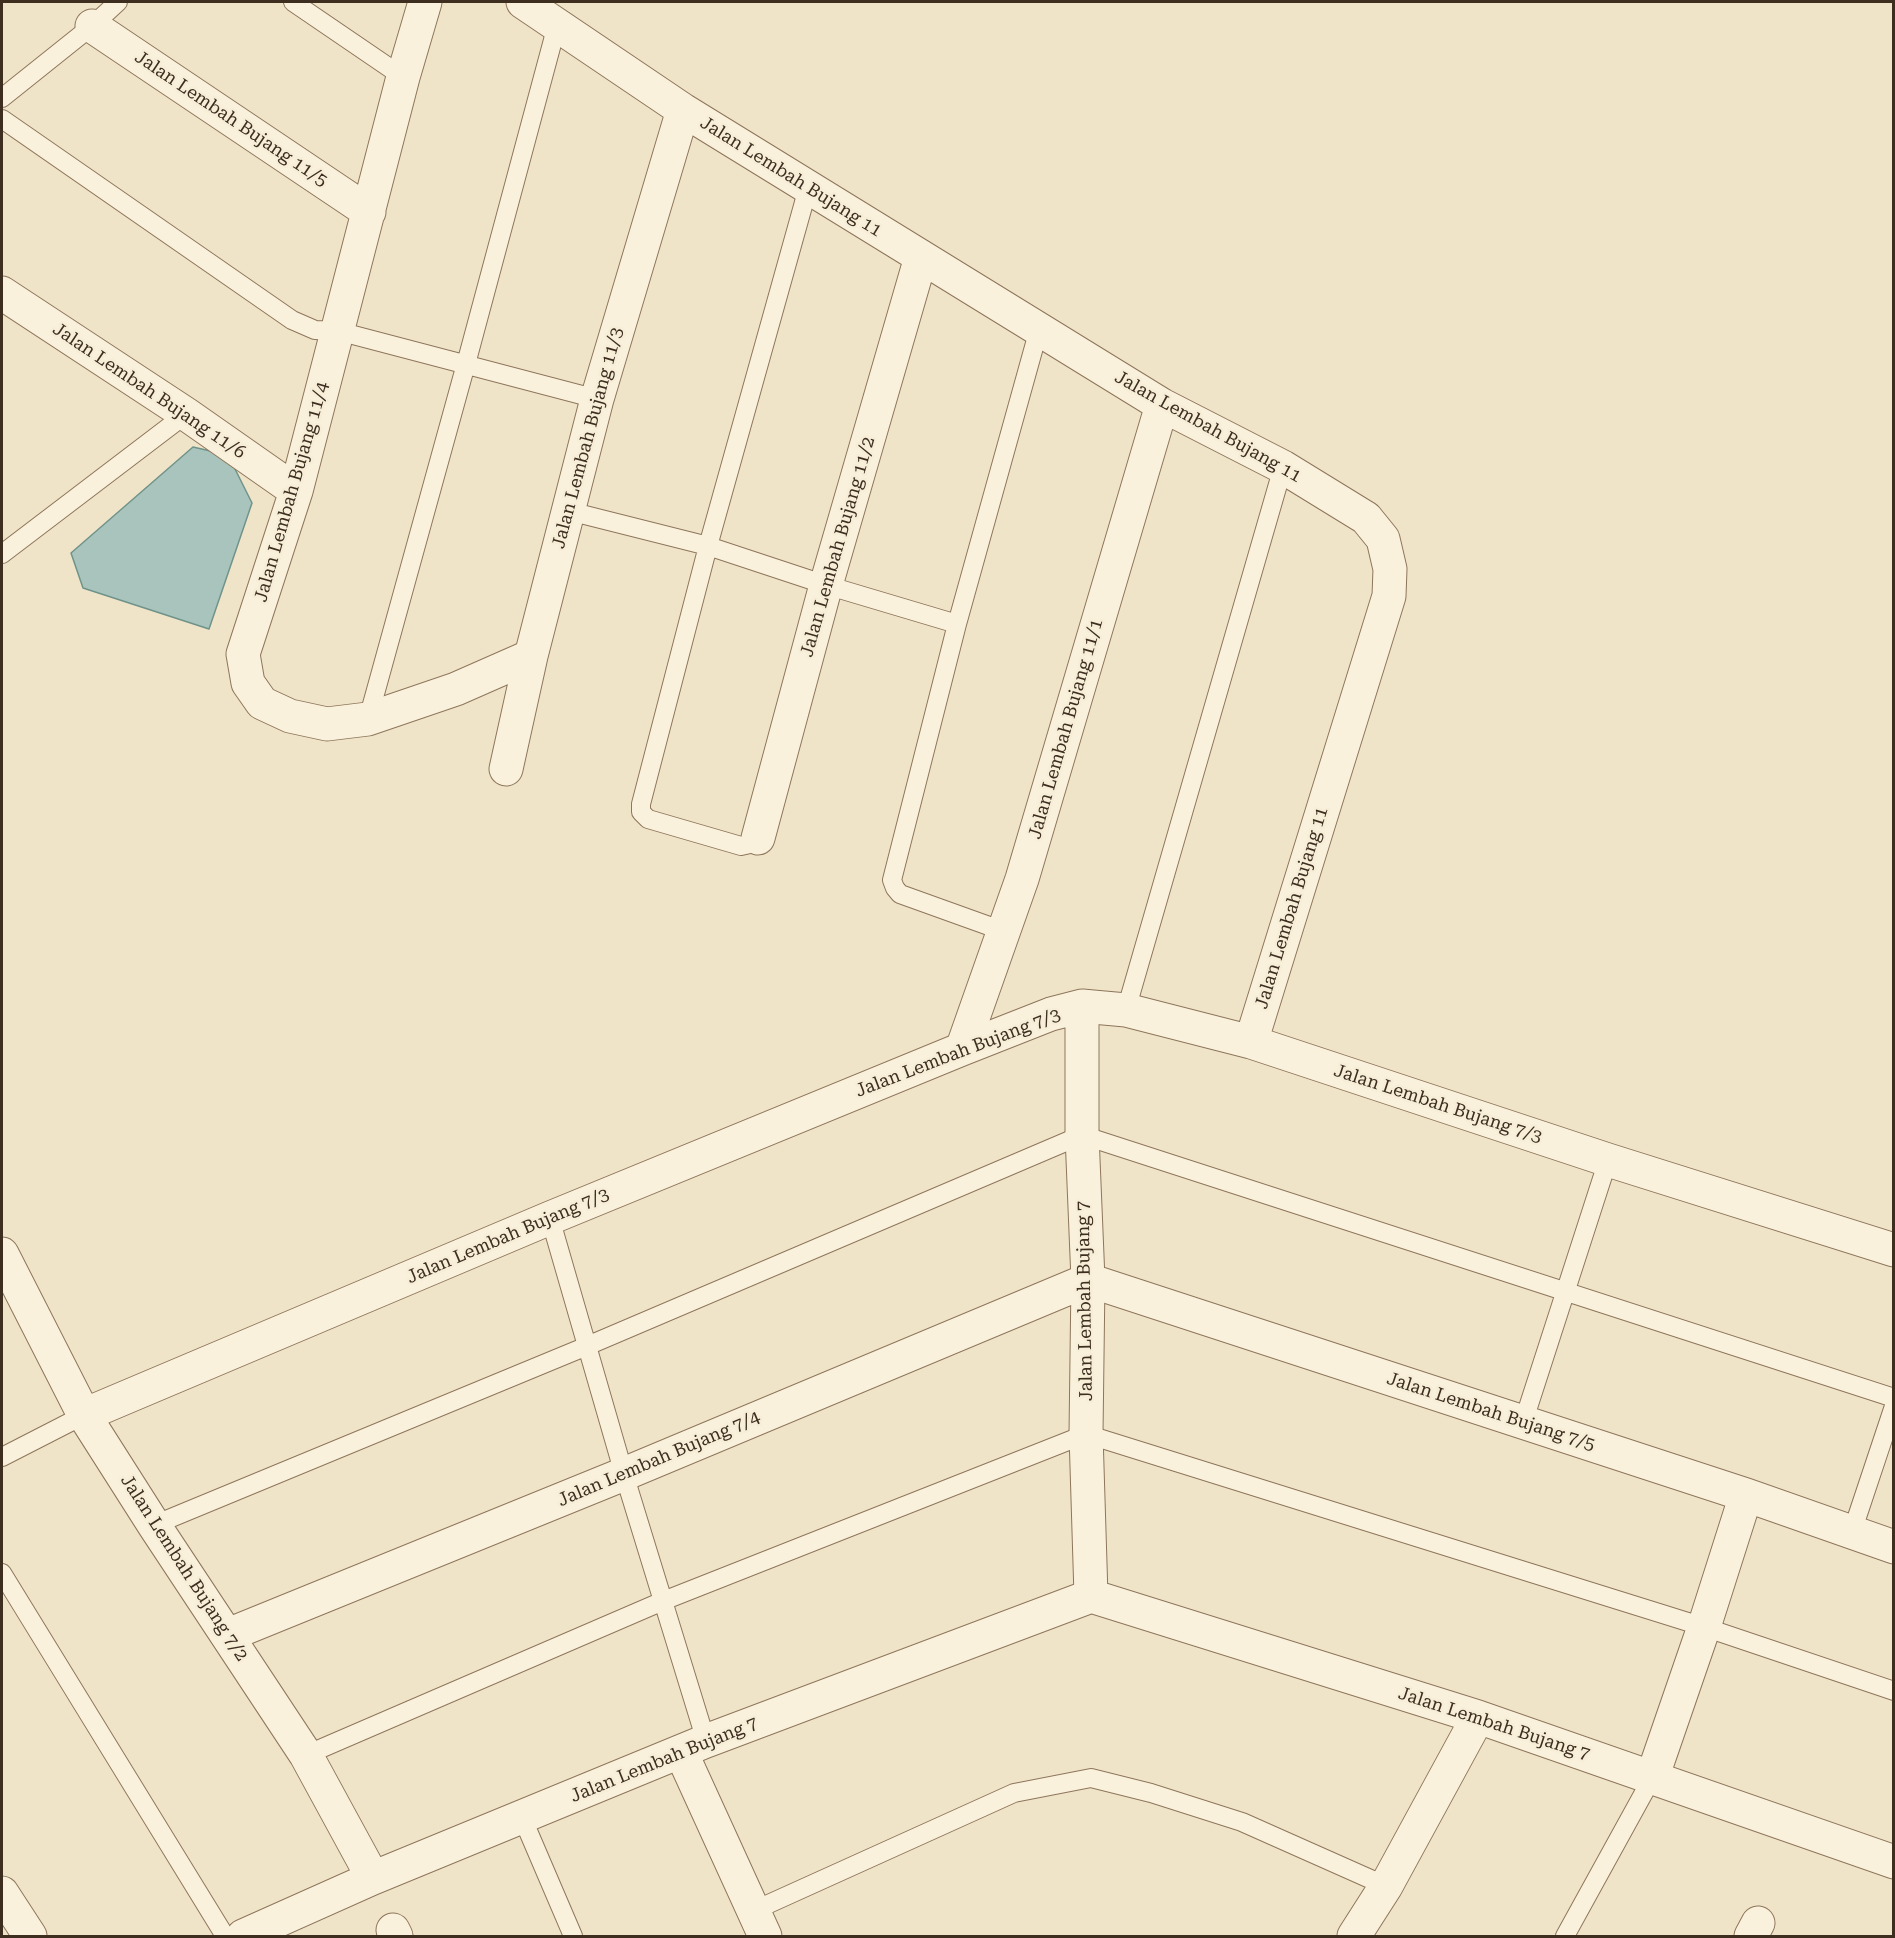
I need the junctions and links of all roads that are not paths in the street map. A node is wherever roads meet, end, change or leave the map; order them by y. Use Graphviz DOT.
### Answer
graph roads {
  1 [pos="118,2"];
  2 [pos="293,2"];
  3 [pos="425,2"];
  4 [pos="523,2"];
  5 [pos="557,25"];
  6 [pos="92,26"];
  7 [pos="403,77"];
  8 [pos="2,98"];
  9 [pos="683,110"];
  10 [pos="2,119"];
  11 [pos="808,188"];
  12 [pos="369,212"];
  13 [pos="921,257"];
  14 [pos="2,292"];
  15 [pos="1038,329"];
  16 [pos="338,331"];
  17 [pos="466,364"];
  18 [pos="597,399"];
  19 [pos="1162,405"];
  20 [pos="186,414"];
  21 [pos="1283,467"];
  22 [pos="296,491"];
  23 [pos="569,511"];
  24 [pos="708,546"];
  25 [pos="2,554"];
  26 [pos="826,585"];
  27 [pos="957,624"];
  28 [pos="531,656"];
  29 [pos="368,719"];
  30 [pos="506,769"];
  31 [pos="758,838"];
  32 [pos="1003,931"];
  33 [pos="1082,1006"];
  34 [pos="1126,1010"];
  35 [pos="1251,1042"];
  36 [pos="962,1049"];
  37 [pos="1082,1135"];
  38 [pos="1608,1160"];
  39 [pos="550,1218"];
  40 [pos="1893,1250"];
  41 [pos="2,1254"];
  42 [pos="1088,1280"];
  43 [pos="1564,1291"];
  44 [pos="587,1346"];
  45 [pos="1893,1398"];
  46 [pos="1893,1406"];
  47 [pos="84,1415"];
  48 [pos="1523,1423"];
  49 [pos="1086,1434"];
  50 [pos="2,1457"];
  51 [pos="624,1474"];
  52 [pos="1746,1495"];
  53 [pos="154,1525"];
  54 [pos="1852,1532"];
  55 [pos="1893,1547"];
  56 [pos="2,1573"];
  57 [pos="1091,1596"];
  58 [pos="663,1601"];
  59 [pos="1704,1628"];
  60 [pos="228,1635"];
  61 [pos="1893,1691"];
  62 [pos="1478,1717"];
  63 [pos="694,1747"];
  64 [pos="306,1755"];
  65 [pos="1652,1778"];
  66 [pos="522,1817"];
  67 [pos="1893,1862"];
  68 [pos="373,1878"];
  69 [pos="1386,1886"];
  70 [pos="2,1893"];
  71 [pos="759,1924"];
  72 [pos="30,1936"];
  73 [pos="225,1936"];
  74 [pos="243,1936"];
  75 [pos="573,1936"];
  76 [pos="1354,1936"];
  77 [pos="1565,1936"];
  1 -- 6 [label="lane"];
  2 -- 7 [label="lane"];
  3 -- 7 [label="street, Jalan Lembah Bujang 11/4"];
  4 -- 5 [label="street, Jalan Lembah Bujang 11"];
  5 -- 9 [label="street, Jalan Lembah Bujang 11"];
  5 -- 17 [label="lane"];
  6 -- 8 [label="lane"];
  6 -- 12 [label="street, Jalan Lembah Bujang 11/5"];
  7 -- 12 [label="street, Jalan Lembah Bujang 11/4"];
  9 -- 11 [label="street, Jalan Lembah Bujang 11"];
  9 -- 18 [label="street, Jalan Lembah Bujang 11/3"];
  10 -- 16 [label="lane"];
  11 -- 13 [label="street, Jalan Lembah Bujang 11"];
  11 -- 24 [label="lane"];
  12 -- 16 [label="street, Jalan Lembah Bujang 11/4"];
  13 -- 15 [label="street, Jalan Lembah Bujang 11"];
  13 -- 26 [label="street, Jalan Lembah Bujang 11/2"];
  14 -- 20 [label="street, Jalan Lembah Bujang 11/6"];
  15 -- 19 [label="street, Jalan Lembah Bujang 11"];
  15 -- 27 [label="lane"];
  16 -- 17 [label="lane"];
  16 -- 22 [label="street, Jalan Lembah Bujang 11/4"];
  17 -- 18 [label="lane"];
  17 -- 29 [label="lane"];
  18 -- 23 [label="street, Jalan Lembah Bujang 11/3"];
  19 -- 21 [label="street, Jalan Lembah Bujang 11"];
  19 -- 32 [label="street, Jalan Lembah Bujang 11/1"];
  20 -- 22 [label="street, Jalan Lembah Bujang 11/6"];
  20 -- 25 [label="lane"];
  21 -- 34 [label="lane"];
  21 -- 35 [label="street, Jalan Lembah Bujang 11"];
  22 -- 29 [label="street, Jalan Lembah Bujang 11/4"];
  23 -- 24 [label="lane"];
  23 -- 28 [label="street, Jalan Lembah Bujang 11/3"];
  24 -- 26 [label="lane"];
  24 -- 31 [label="lane"];
  26 -- 27 [label="lane"];
  26 -- 31 [label="street, Jalan Lembah Bujang 11/2"];
  27 -- 32 [label="lane"];
  28 -- 29 [label="street, Jalan Lembah Bujang 11/4"];
  28 -- 30 [label="street, Jalan Lembah Bujang 11/3"];
  32 -- 36 [label="street, Jalan Lembah Bujang 11/1"];
  33 -- 34 [label="street, Jalan Lembah Bujang 7/3"];
  33 -- 36 [label="street, Jalan Lembah Bujang 7/3"];
  33 -- 37 [label="street, Jalan Lembah Bujang 7"];
  34 -- 35 [label="street, Jalan Lembah Bujang 7/3"];
  35 -- 38 [label="street, Jalan Lembah Bujang 7/3"];
  36 -- 39 [label="street, Jalan Lembah Bujang 7/3"];
  37 -- 42 [label="street, Jalan Lembah Bujang 7"];
  37 -- 43 [label="lane"];
  37 -- 44 [label="lane"];
  38 -- 40 [label="street, Jalan Lembah Bujang 7/3"];
  38 -- 43 [label="lane"];
  39 -- 44 [label="lane"];
  39 -- 47 [label="street, Jalan Lembah Bujang 7/3"];
  41 -- 47 [label="street, Jalan Lembah Bujang 7/2"];
  42 -- 48 [label="street, Jalan Lembah Bujang 7/5"];
  42 -- 49 [label="street, Jalan Lembah Bujang 7"];
  42 -- 51 [label="street, Jalan Lembah Bujang 7/4"];
  43 -- 45 [label="lane"];
  43 -- 48 [label="lane"];
  44 -- 51 [label="lane"];
  44 -- 53 [label="lane"];
  46 -- 54 [label="lane"];
  47 -- 50 [label="lane"];
  47 -- 53 [label="street, Jalan Lembah Bujang 7/2"];
  48 -- 52 [label="street, Jalan Lembah Bujang 7/5"];
  49 -- 57 [label="street, Jalan Lembah Bujang 7"];
  49 -- 58 [label="lane"];
  49 -- 59 [label="lane"];
  51 -- 58 [label="lane"];
  51 -- 60 [label="street, Jalan Lembah Bujang 7/4"];
  52 -- 54 [label="street, Jalan Lembah Bujang 7/5"];
  52 -- 59 [label="street"];
  53 -- 60 [label="street, Jalan Lembah Bujang 7/2"];
  54 -- 55 [label="street, Jalan Lembah Bujang 7/5"];
  56 -- 73 [label="lane"];
  57 -- 62 [label="street, Jalan Lembah Bujang 7"];
  57 -- 63 [label="street, Jalan Lembah Bujang 7"];
  58 -- 63 [label="lane"];
  58 -- 64 [label="lane"];
  59 -- 61 [label="lane"];
  59 -- 65 [label="street"];
  60 -- 64 [label="street, Jalan Lembah Bujang 7/2"];
  62 -- 65 [label="street, Jalan Lembah Bujang 7"];
  62 -- 69 [label="street"];
  63 -- 66 [label="street, Jalan Lembah Bujang 7"];
  63 -- 71 [label="street"];
  64 -- 68 [label="street, Jalan Lembah Bujang 7/2"];
  65 -- 67 [label="street, Jalan Lembah Bujang 7"];
  65 -- 77 [label="lane"];
  66 -- 68 [label="street, Jalan Lembah Bujang 7"];
  66 -- 75 [label="lane"];
  68 -- 74 [label="street, Jalan Lembah Bujang 7"];
  69 -- 71 [label="lane"];
  69 -- 76 [label="street"];
  70 -- 72 [label="street"];
}
